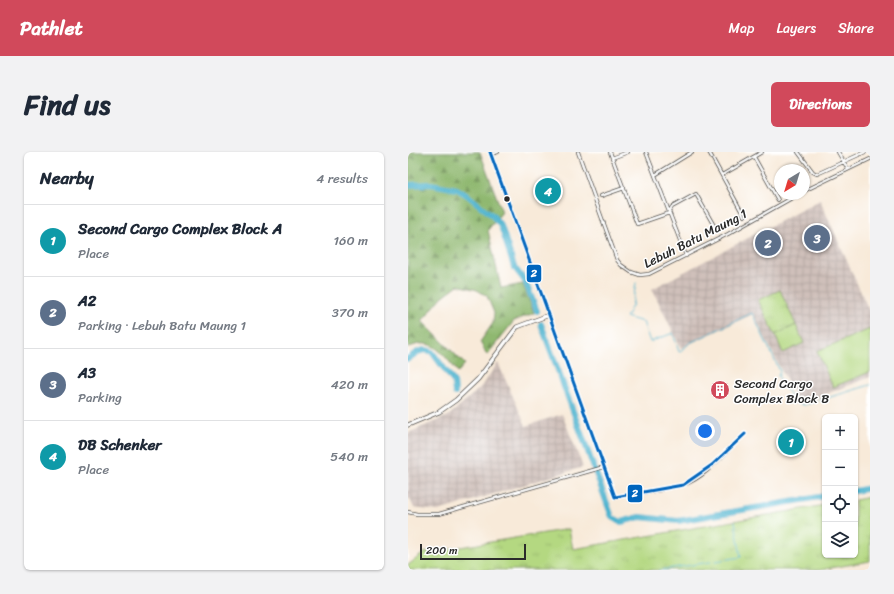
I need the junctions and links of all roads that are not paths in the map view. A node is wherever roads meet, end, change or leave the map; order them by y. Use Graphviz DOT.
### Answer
graph roads {
  1 [pos="498,152"];
  2 [pos="578,152"];
  3 [pos="610,152"];
  4 [pos="628,152"];
  5 [pos="646,152"];
  6 [pos="692,152"];
  7 [pos="709,152"];
  8 [pos="762,152"];
  9 [pos="798,152"];
  10 [pos="838,152"];
  11 [pos="865,152"];
  12 [pos="490,153"];
  13 [pos="754,157"];
  14 [pos="612,158"];
  15 [pos="870,159"];
  16 [pos="844,162"];
  17 [pos="848,169"];
  18 [pos="655,175"];
  19 [pos="722,175"];
  20 [pos="624,188"];
  21 [pos="810,188"];
  22 [pos="774,193"];
  23 [pos="601,196"];
  24 [pos="788,200"];
  25 [pos="669,212"];
  26 [pos="744,216"];
  27 [pos="718,231"];
  28 [pos="686,256"];
  29 [pos="549,314"];
  30 [pos="408,425"];
  31 [pos="744,434"];
  32 [pos="603,467"];
  33 [pos="668,488"];
  34 [pos="661,490"];
  35 [pos="408,512"];
  1 -- 12 [label="street"];
  2 -- 28 [label="street, Lebuh Batu Maung 1"];
  3 -- 14 [label="street"];
  4 -- 14 [label="street"];
  5 -- 18 [label="street"];
  6 -- 18 [label="street"];
  7 -- 19 [label="street"];
  8 -- 13 [label="street"];
  9 -- 16 [label="street"];
  10 -- 16 [label="street"];
  11 -- 16 [label="street"];
  12 -- 29 [label="street"];
  13 -- 19 [label="street"];
  13 -- 22 [label="street"];
  14 -- 20 [label="street"];
  15 -- 17 [label="street"];
  16 -- 17 [label="street"];
  17 -- 21 [label="street"];
  18 -- 25 [label="street"];
  19 -- 26 [label="street"];
  20 -- 23 [label="street"];
  20 -- 25 [label="street"];
  24 -- 28 [label="street, Lebuh Batu Maung 1"];
  25 -- 27 [label="street"];
  25 -- 28 [label="street"];
  29 -- 30 [label="street"];
  29 -- 32 [label="street"];
  31 -- 33 [label="street"];
  32 -- 34 [label="street"];
  32 -- 35 [label="street"];
}
